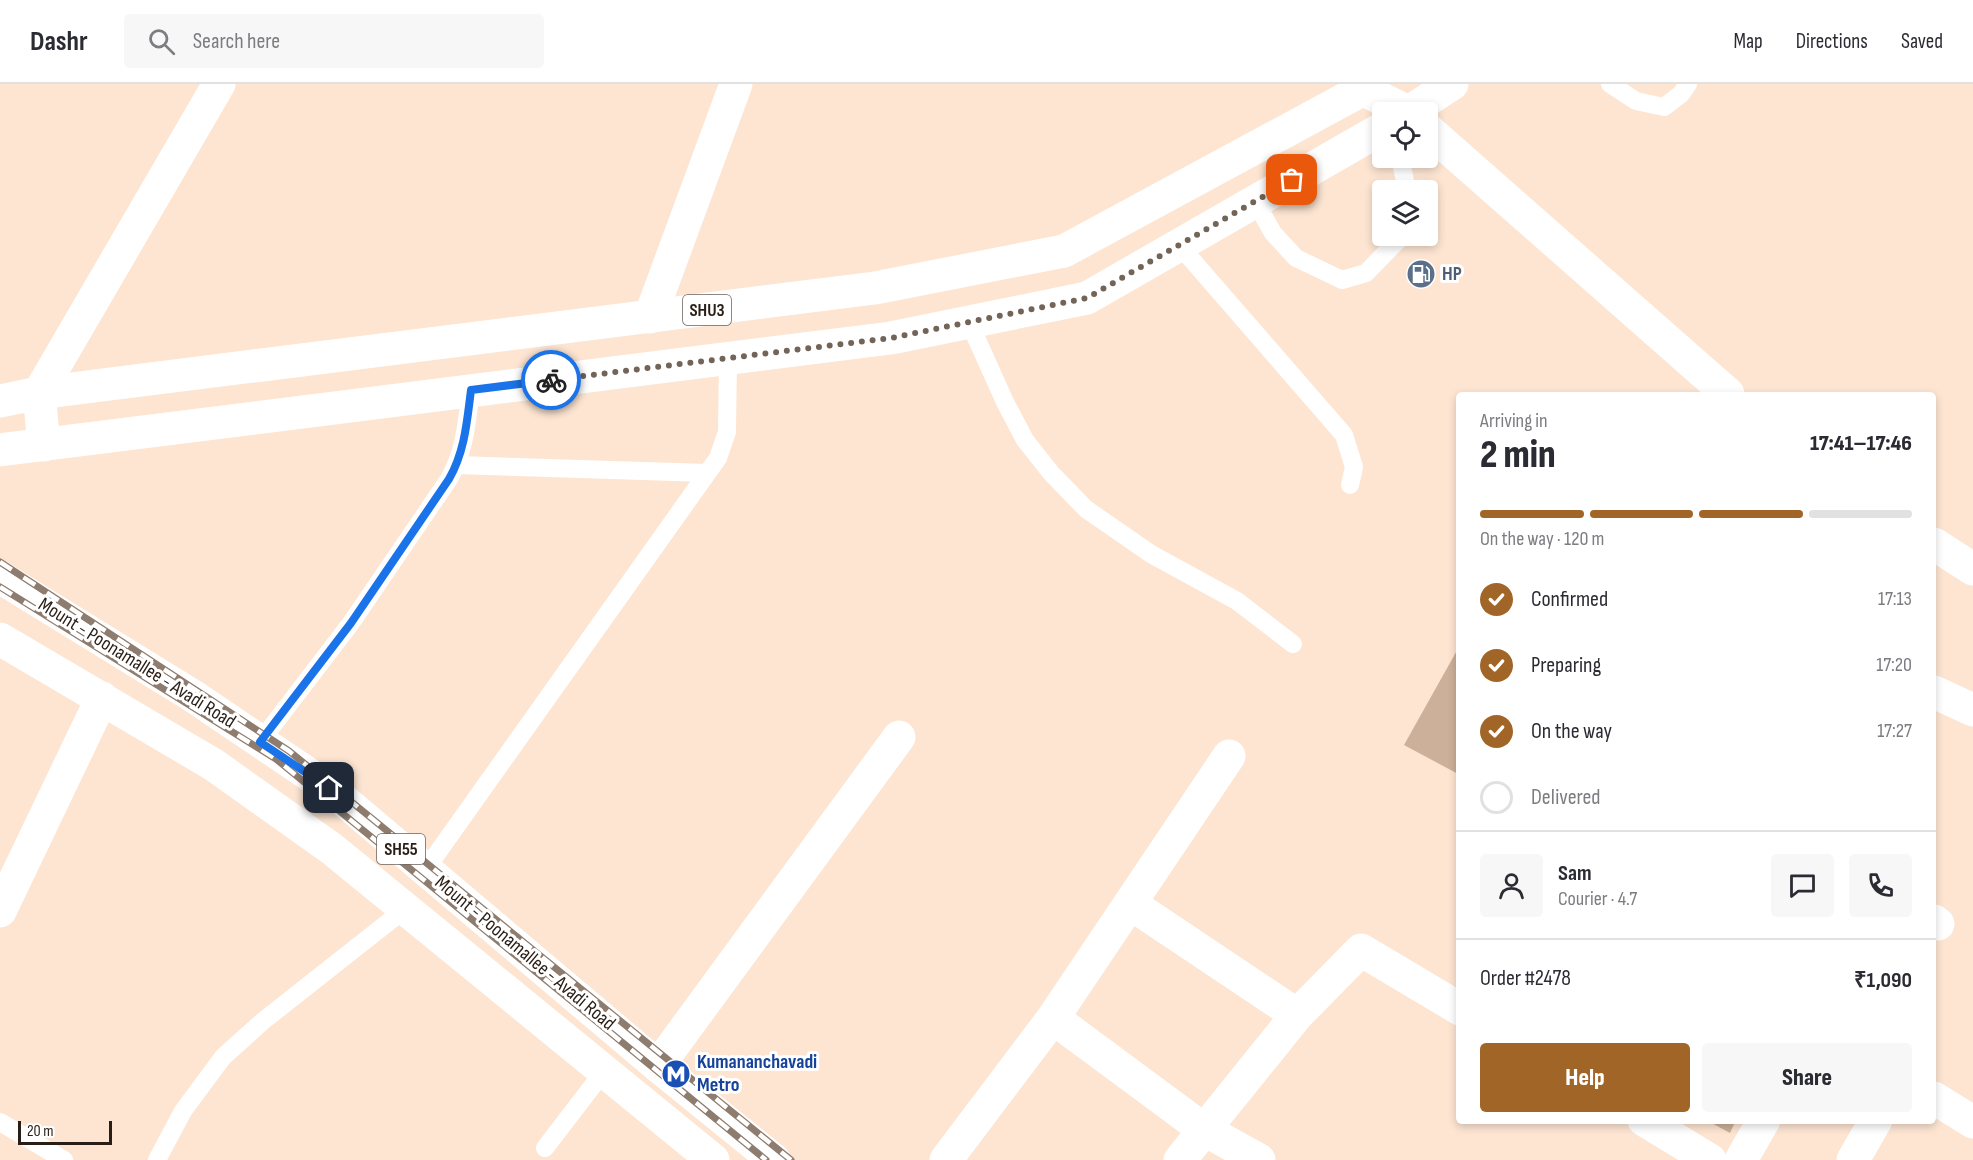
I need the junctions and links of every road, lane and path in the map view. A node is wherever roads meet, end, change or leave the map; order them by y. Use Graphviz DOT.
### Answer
graph roads {
  1 [pos="219,84"];
  2 [pos="736,84"];
  3 [pos="1452,84"];
  4 [pos="1610,84"];
  5 [pos="1688,84"];
  6 [pos="1369,87"];
  7 [pos="1393,102"];
  8 [pos="1424,102"];
  9 [pos="1372,134"];
  10 [pos="1438,139"];
  11 [pos="1255,201"];
  12 [pos="1179,245"];
  13 [pos="1392,246"];
  14 [pos="650,317"];
  15 [pos="969,322"];
  16 [pos="728,358"];
  17 [pos="471,390"];
  18 [pos="1726,392"];
  19 [pos="39,393"];
  20 [pos="0,401"];
  21 [pos="44,445"];
  22 [pos="0,450"];
  23 [pos="456,465"];
  24 [pos="708,473"];
  25 [pos="1350,485"];
  26 [pos="1936,545"];
  27 [pos="1973,569"];
  28 [pos="0,577"];
  29 [pos="0,639"];
  30 [pos="1293,644"];
  31 [pos="1936,693"];
  32 [pos="102,698"];
  33 [pos="1973,710"];
  34 [pos="899,737"];
  35 [pos="260,742"];
  36 [pos="1229,756"];
  37 [pos="426,869"];
  38 [pos="1131,904"];
  39 [pos="405,909"];
  40 [pos="0,911"];
  41 [pos="1456,1007"];
  42 [pos="1297,1015"];
  43 [pos="1053,1018"];
  44 [pos="658,1066"];
  45 [pos="604,1071"];
  46 [pos="1936,1099"];
  47 [pos="0,1122"];
  48 [pos="1973,1122"];
  49 [pos="1651,1124"];
  50 [pos="1762,1124"];
  51 [pos="1873,1124"];
  52 [pos="1203,1129"];
  53 [pos="545,1148"];
  54 [pos="64,1160"];
  55 [pos="157,1160"];
  56 [pos="713,1160"];
  57 [pos="774,1160"];
  58 [pos="946,1160"];
  59 [pos="1180,1160"];
  60 [pos="1259,1160"];
  61 [pos="1710,1160"];
  62 [pos="1741,1160"];
  63 [pos="1853,1160"];
  1 -- 19 [label="main road"];
  2 -- 14 [label="main road"];
  3 -- 8 [label="main road"];
  4 -- 5 [label="lane"];
  6 -- 7 [label="main road"];
  6 -- 14 [label="main road, SHU3"];
  9 -- 11 [label="main road"];
  10 -- 18 [label="main road"];
  11 -- 12 [label="main road"];
  11 -- 13 [label="lane"];
  12 -- 15 [label="main road"];
  12 -- 25 [label="lane"];
  14 -- 19 [label="main road, SHU3"];
  15 -- 16 [label="main road"];
  15 -- 30 [label="lane"];
  16 -- 17 [label="main road"];
  16 -- 24 [label="lane"];
  17 -- 21 [label="main road"];
  17 -- 23 [label="lane"];
  19 -- 20 [label="main road, SHU3"];
  19 -- 21 [label="main road"];
  21 -- 22 [label="main road"];
  23 -- 24 [label="lane"];
  23 -- 35 [label="lane"];
  24 -- 37 [label="lane"];
  26 -- 27 [label="main road"];
  28 -- 35 [label="main road, Mount - Poonamallee - Avadi Road / SH55"];
  29 -- 32 [label="main road, Mount - Poonamallee - Avadi Road / SH55"];
  31 -- 33 [label="main road"];
  32 -- 39 [label="main road, Mount - Poonamallee - Avadi Road / SH55"];
  32 -- 40 [label="main road"];
  34 -- 44 [label="main road"];
  35 -- 37 [label="main road, Mount - Poonamallee - Avadi Road / SH55"];
  36 -- 38 [label="main road"];
  37 -- 44 [label="main road, Mount - Poonamallee - Avadi Road / SH55"];
  38 -- 42 [label="main road"];
  38 -- 43 [label="main road"];
  39 -- 45 [label="main road, Mount - Poonamallee - Avadi Road / SH55"];
  39 -- 55 [label="lane"];
  41 -- 42 [label="main road"];
  42 -- 52 [label="main road"];
  43 -- 52 [label="main road"];
  43 -- 58 [label="main road"];
  44 -- 57 [label="main road, Mount - Poonamallee - Avadi Road / SH55"];
  45 -- 53 [label="lane"];
  45 -- 56 [label="main road, Mount - Poonamallee - Avadi Road / SH55"];
  46 -- 48 [label="main road"];
  47 -- 54 [label="lane"];
  49 -- 61 [label="main road"];
  50 -- 62 [label="main road"];
  51 -- 63 [label="main road"];
  52 -- 59 [label="main road"];
  52 -- 60 [label="main road"];
}
